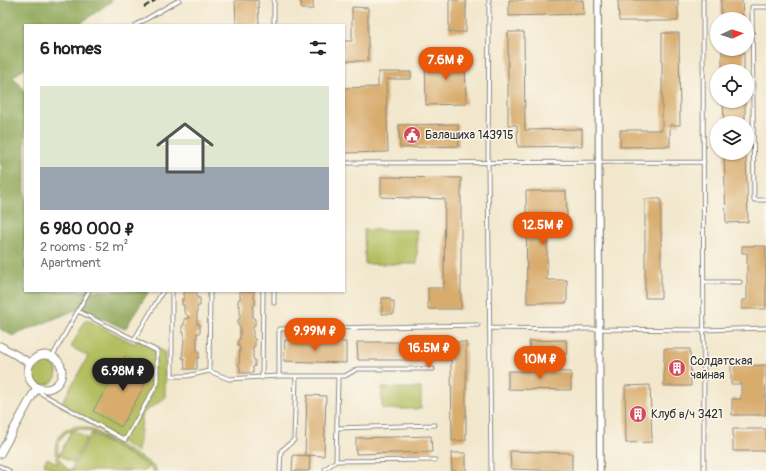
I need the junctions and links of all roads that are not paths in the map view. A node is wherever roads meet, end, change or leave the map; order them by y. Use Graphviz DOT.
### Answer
graph roads {
  1 [pos="179,0"];
  2 [pos="274,0"];
  3 [pos="489,0"];
  4 [pos="598,0"];
  5 [pos="704,0"];
  6 [pos="766,6"];
  7 [pos="138,24"];
  8 [pos="274,24"];
  9 [pos="599,162"];
  10 [pos="704,162"];
  11 [pos="345,163"];
  12 [pos="488,163"];
  13 [pos="766,200"];
  14 [pos="704,282"];
  15 [pos="740,282"];
  16 [pos="88,292"];
  17 [pos="162,292"];
  18 [pos="172,292"];
  19 [pos="210,292"];
  20 [pos="263,292"];
  21 [pos="274,292"];
  22 [pos="274,303"];
  23 [pos="78,311"];
  24 [pos="478,325"];
  25 [pos="489,328"];
  26 [pos="766,328"];
  27 [pos="599,329"];
  28 [pos="705,330"];
  29 [pos="134,340"];
  30 [pos="0,346"];
  31 [pos="52,357"];
  32 [pos="30,363"];
  33 [pos="433,369"];
  34 [pos="209,371"];
  35 [pos="280,376"];
  36 [pos="296,376"];
  37 [pos="338,376"];
  38 [pos="262,378"];
  39 [pos="36,388"];
  40 [pos="434,425"];
  41 [pos="337,428"];
  42 [pos="0,454"];
  43 [pos="435,460"];
  44 [pos="336,461"];
  45 [pos="0,466"];
  46 [pos="9,471"];
  47 [pos="280,471"];
  48 [pos="325,471"];
  49 [pos="491,471"];
  50 [pos="600,471"];
  51 [pos="704,471"];
  1 -- 7 [label="lane"];
  2 -- 8 [label="lane"];
  3 -- 12 [label="lane"];
  4 -- 9 [label="street"];
  5 -- 10 [label="lane"];
  6 -- 13 [label="lane"];
  9 -- 10 [label="lane"];
  9 -- 12 [label="lane"];
  9 -- 27 [label="street"];
  10 -- 14 [label="lane"];
  11 -- 12 [label="lane"];
  12 -- 25 [label="lane"];
  14 -- 15 [label="lane"];
  14 -- 28 [label="lane"];
  16 -- 23 [label="lane"];
  17 -- 29 [label="lane"];
  18 -- 34 [label="lane"];
  19 -- 34 [label="lane"];
  20 -- 38 [label="lane"];
  21 -- 22 [label="lane"];
  23 -- 29 [label="lane"];
  23 -- 31 [label="lane"];
  24 -- 35 [label="lane"];
  25 -- 27 [label="lane"];
  25 -- 49 [label="lane"];
  26 -- 28 [label="lane"];
  27 -- 28 [label="lane"];
  27 -- 50 [label="street"];
  28 -- 51 [label="lane"];
  29 -- 39 [label="lane"];
  30 -- 32 [label="street"];
  31 -- 32 [label="street"];
  31 -- 39 [label="street"];
  32 -- 39 [label="street"];
  33 -- 37 [label="lane"];
  34 -- 38 [label="lane"];
  35 -- 36 [label="lane"];
  35 -- 38 [label="lane"];
  36 -- 37 [label="lane"];
  36 -- 47 [label="lane"];
  37 -- 41 [label="lane"];
  39 -- 42 [label="street"];
  40 -- 41 [label="lane"];
  41 -- 44 [label="lane"];
  43 -- 44 [label="lane"];
  44 -- 48 [label="lane"];
  45 -- 46 [label="lane"];
}
